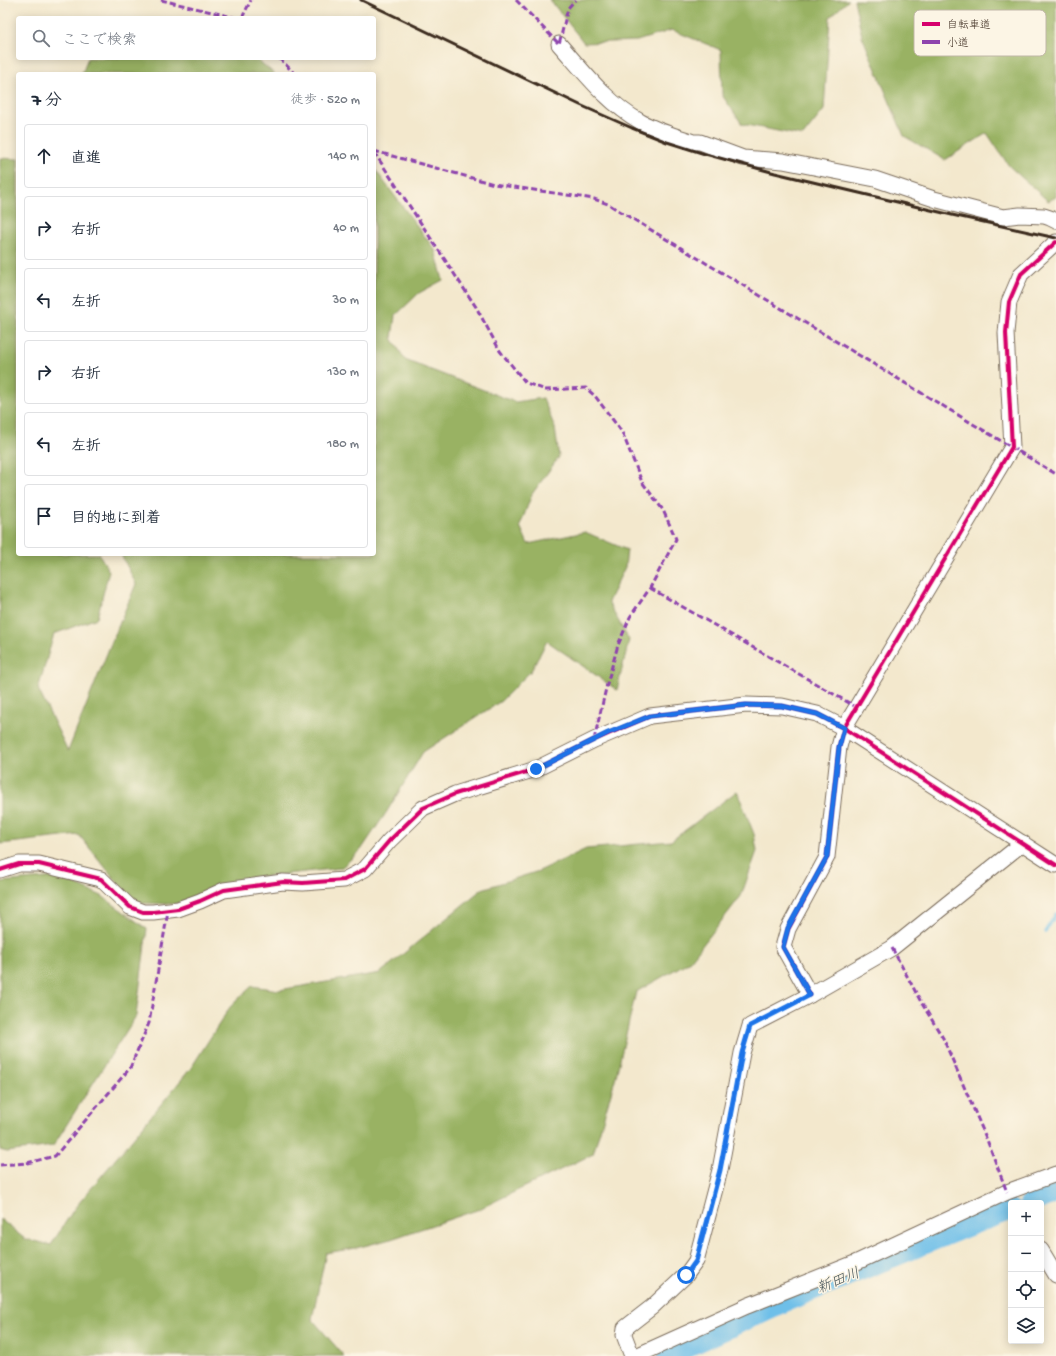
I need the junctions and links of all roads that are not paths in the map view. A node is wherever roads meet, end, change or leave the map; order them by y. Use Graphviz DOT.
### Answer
graph roads {
  1 [pos="559,44"];
  2 [pos="1056,221"];
  3 [pos="1056,242"];
  4 [pos="844,728"];
  5 [pos="1023,843"];
  6 [pos="1056,865"];
  7 [pos="0,870"];
  8 [pos="810,995"];
  9 [pos="1056,1174"];
  10 [pos="1010,1197"];
  11 [pos="1044,1255"];
  12 [pos="1056,1275"];
  13 [pos="632,1356"];
  14 [pos="636,1356"];
  1 -- 2 [label="street"];
  3 -- 4 [label="street"];
  4 -- 5 [label="street"];
  4 -- 7 [label="street"];
  4 -- 8 [label="street"];
  5 -- 6 [label="street"];
  5 -- 8 [label="street"];
  8 -- 13 [label="street"];
  9 -- 10 [label="street"];
  10 -- 14 [label="street"];
  11 -- 12 [label="street"];
}
